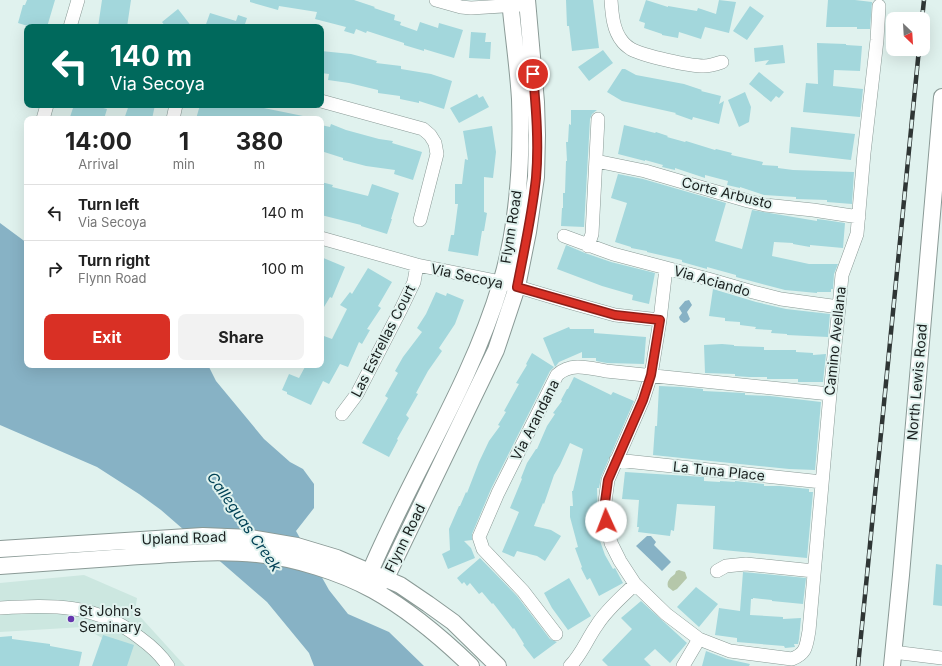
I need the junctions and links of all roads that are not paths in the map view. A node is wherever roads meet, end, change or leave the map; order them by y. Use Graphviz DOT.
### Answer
graph roads {
  1 [pos="78,0"];
  2 [pos="436,0"];
  3 [pos="611,0"];
  4 [pos="527,2"];
  5 [pos="510,3"];
  6 [pos="880,6"];
  7 [pos="71,24"];
  8 [pos="722,62"];
  9 [pos="942,97"];
  10 [pos="324,103"];
  11 [pos="598,119"];
  12 [pos="596,161"];
  13 [pos="859,217"];
  14 [pos="420,220"];
  15 [pos="564,236"];
  16 [pos="324,239"];
  17 [pos="588,246"];
  18 [pos="417,265"];
  19 [pos="666,268"];
  20 [pos="501,282"];
  21 [pos="517,287"];
  22 [pos="839,307"];
  23 [pos="660,320"];
  24 [pos="651,375"];
  25 [pos="830,394"];
  26 [pos="342,414"];
  27 [pos="616,460"];
  28 [pos="822,482"];
  29 [pos="0,549"];
  30 [pos="0,566"];
  31 [pos="717,571"];
  32 [pos="814,571"];
  33 [pos="370,572"];
  34 [pos="386,578"];
  35 [pos="635,584"];
  36 [pos="372,590"];
  37 [pos="0,608"];
  38 [pos="556,634"];
  39 [pos="699,639"];
  40 [pos="942,658"];
  41 [pos="892,659"];
  42 [pos="167,664"];
  43 [pos="471,666"];
  44 [pos="498,666"];
  45 [pos="570,666"];
  46 [pos="683,666"];
  1 -- 7 [label="street"];
  2 -- 5 [label="street"];
  3 -- 8 [label="street"];
  4 -- 5 [label="street"];
  4 -- 21 [label="main road, Flynn Road"];
  5 -- 20 [label="main road, Flynn Road"];
  6 -- 13 [label="street, Camino Avellana"];
  9 -- 41 [label="main road, North Lewis Road"];
  10 -- 14 [label="street"];
  11 -- 12 [label="street"];
  12 -- 13 [label="street, Corte Arbusto"];
  12 -- 17 [label="street"];
  13 -- 22 [label="street, Camino Avellana"];
  15 -- 17 [label="street, Via Aciando"];
  16 -- 18 [label="street, Via Secoya"];
  17 -- 19 [label="street, Via Aciando"];
  18 -- 20 [label="street, Via Secoya"];
  18 -- 26 [label="street, Las Estrellas Court"];
  19 -- 22 [label="street, Via Aciando"];
  19 -- 23 [label="street, Camino Avellana"];
  20 -- 21 [label="street, Via Secoya"];
  20 -- 33 [label="main road, Flynn Road"];
  21 -- 23 [label="street, Via Secoya"];
  21 -- 34 [label="main road, Flynn Road"];
  22 -- 25 [label="street, Camino Avellana"];
  23 -- 24 [label="street, Camino Avellana"];
  24 -- 25 [label="street, Via Arandana"];
  24 -- 27 [label="street, Camino Avellana"];
  24 -- 38 [label="street, Via Arandana"];
  25 -- 28 [label="street, Camino Avellana"];
  27 -- 28 [label="street, La Tuna Place"];
  27 -- 35 [label="street, Camino Avellana"];
  28 -- 32 [label="street, Camino Avellana"];
  29 -- 33 [label="main road, Upland Road"];
  30 -- 36 [label="main road, Upland Road"];
  31 -- 32 [label="street"];
  32 -- 39 [label="street, Camino Avellana"];
  33 -- 34 [label="main road, Upland Road"];
  33 -- 36 [label="main road, Flynn Road"];
  34 -- 36 [label="main road, Flynn Road"];
  34 -- 44 [label="main road, Upland Road"];
  35 -- 39 [label="street, Camino Avellana"];
  35 -- 45 [label="street"];
  36 -- 43 [label="main road, Upland Road"];
  37 -- 42 [label="street"];
  39 -- 46 [label="street"];
  40 -- 41 [label="street"];
}
